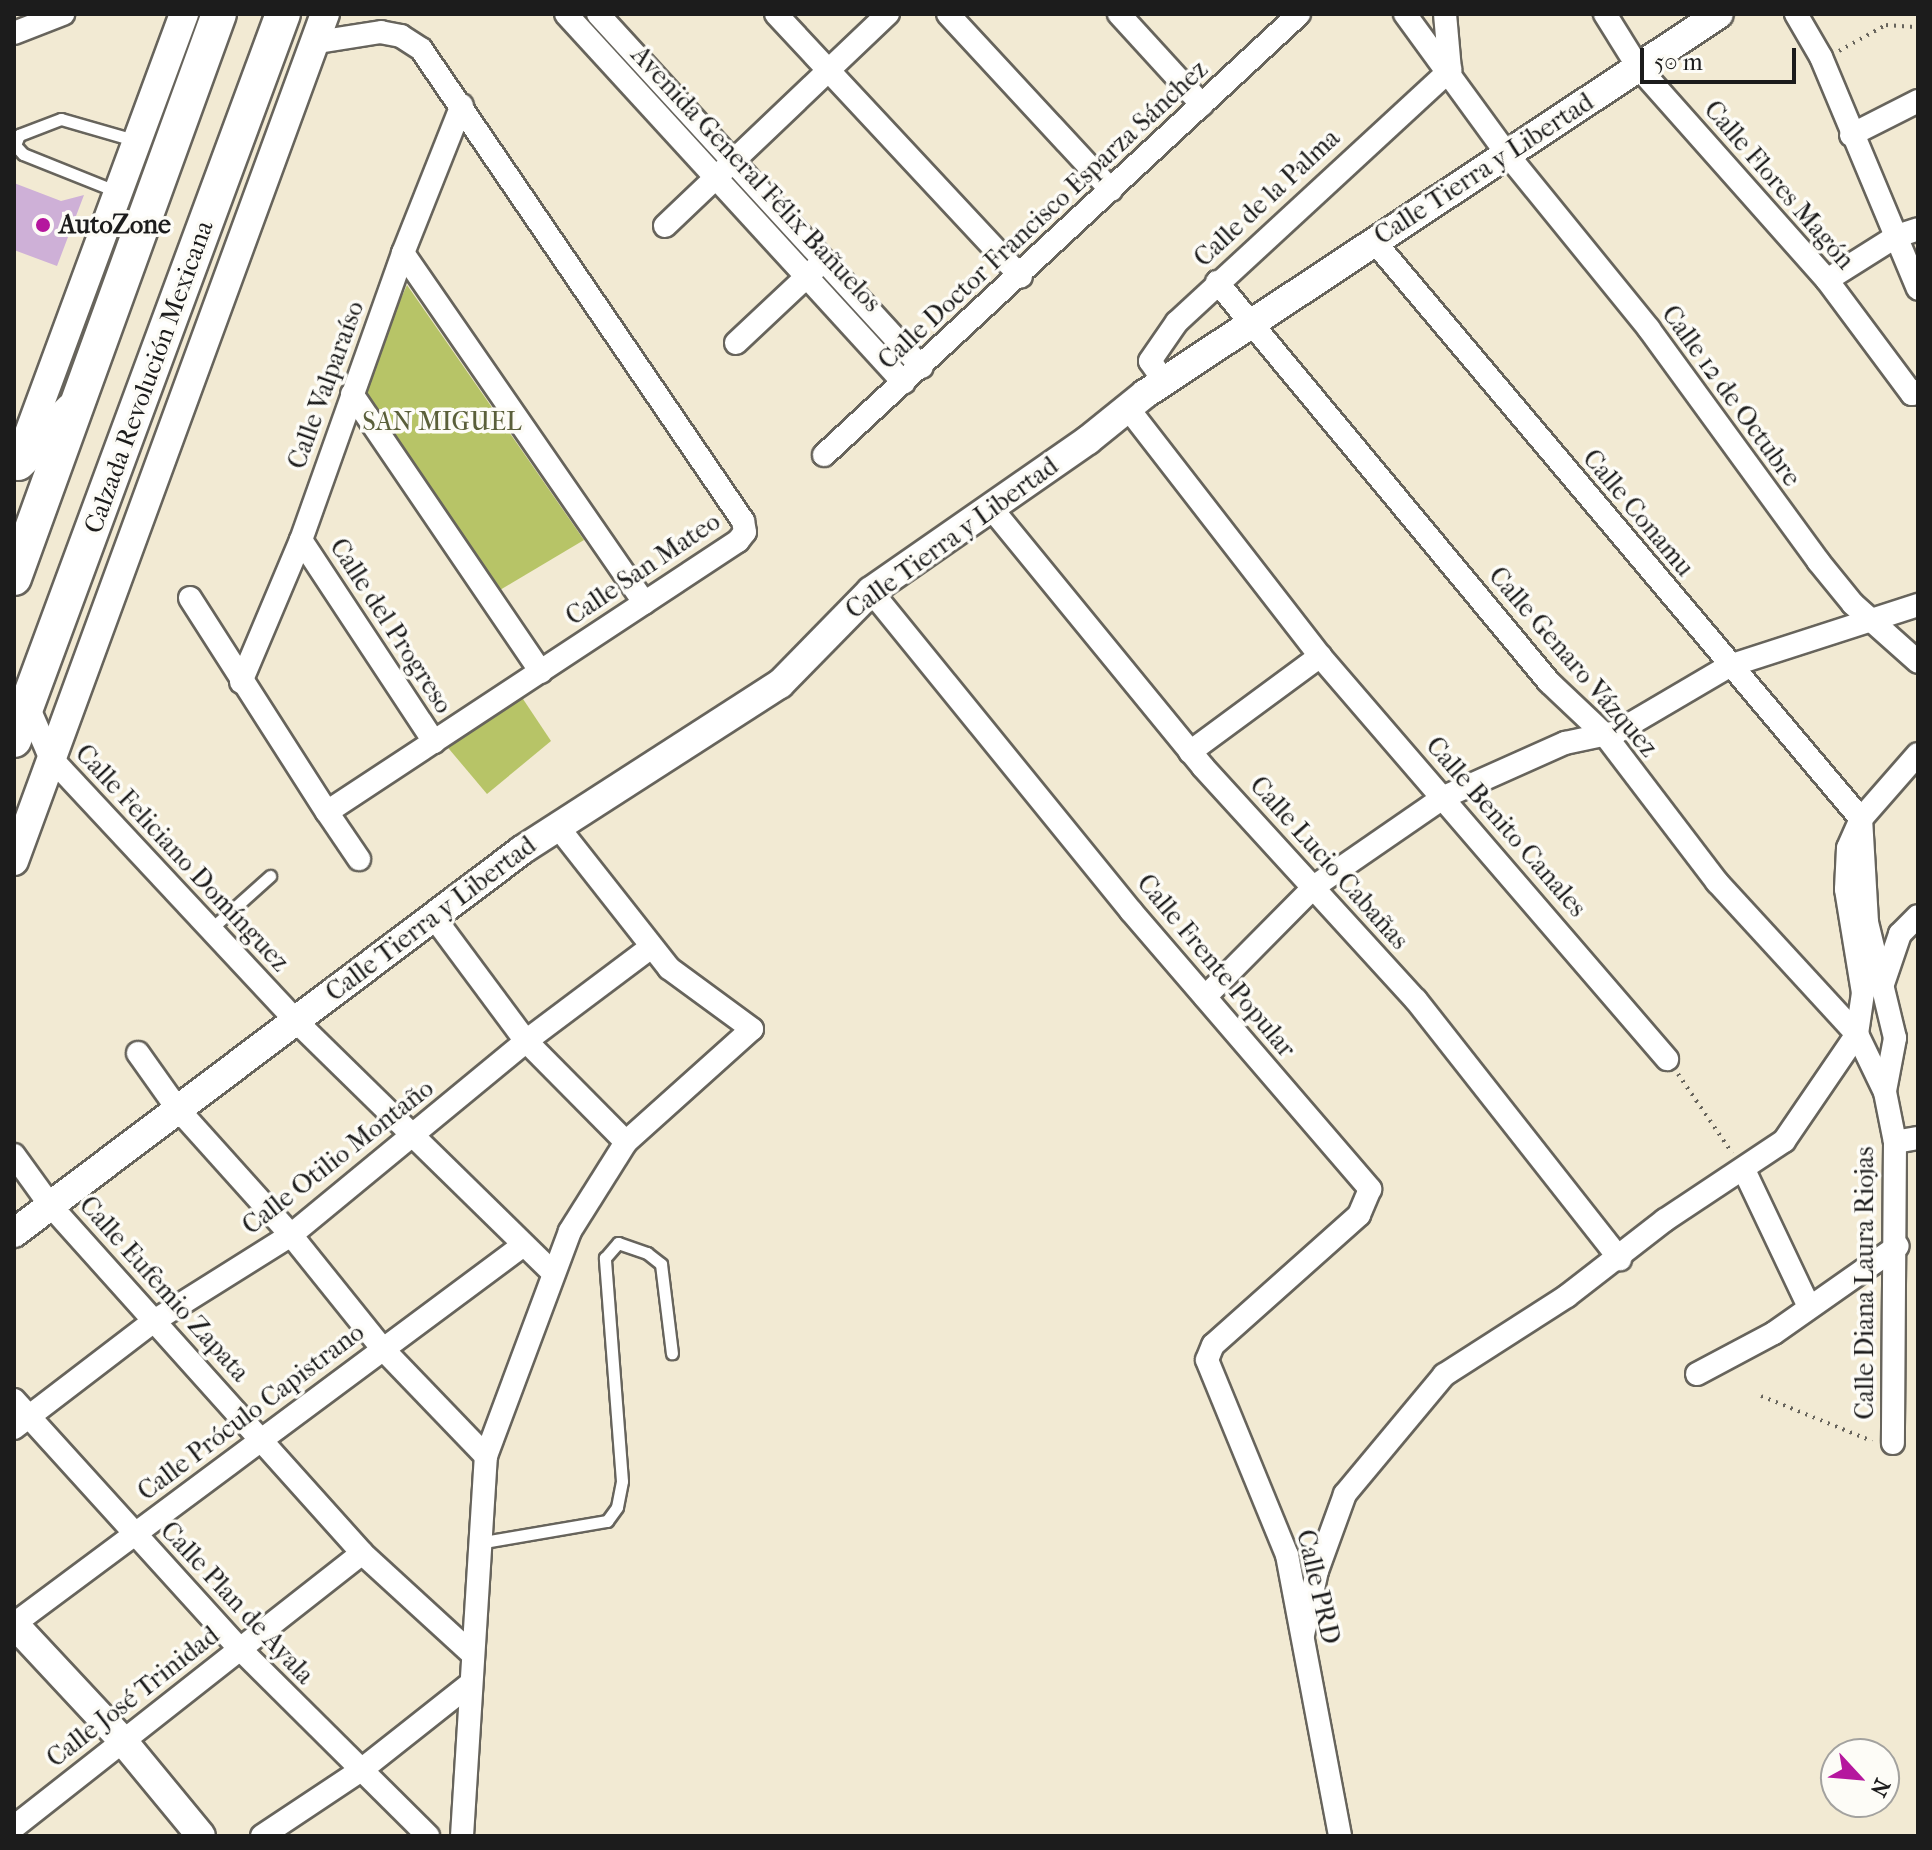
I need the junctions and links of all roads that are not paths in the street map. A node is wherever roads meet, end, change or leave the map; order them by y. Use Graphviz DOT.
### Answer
graph roads {
  1 [pos="184,14"];
  2 [pos="219,14"];
  3 [pos="283,14"];
  4 [pos="325,14"];
  5 [pos="566,14"];
  6 [pos="598,14"];
  7 [pos="776,14"];
  8 [pos="888,14"];
  9 [pos="948,14"];
  10 [pos="1119,14"];
  11 [pos="1405,14"];
  12 [pos="1445,14"];
  13 [pos="1605,14"];
  14 [pos="1719,14"];
  15 [pos="1796,14"];
  16 [pos="52,16"];
  17 [pos="1293,16"];
  18 [pos="14,33"];
  19 [pos="317,42"];
  20 [pos="1638,67"];
  21 [pos="829,70"];
  22 [pos="1450,70"];
  23 [pos="1918,101"];
  24 [pos="462,105"];
  25 [pos="1202,105"];
  26 [pos="1851,135"];
  27 [pos="137,141"];
  28 [pos="1507,154"];
  29 [pos="724,170"];
  30 [pos="1111,190"];
  31 [pos="118,192"];
  32 [pos="665,226"];
  33 [pos="1908,232"];
  34 [pos="1374,241"];
  35 [pos="403,253"];
  36 [pos="816,268"];
  37 [pos="1021,277"];
  38 [pos="1827,280"];
  39 [pos="1217,282"];
  40 [pos="1918,289"];
  41 [pos="1249,324"];
  42 [pos="736,343"];
  43 [pos="922,367"];
  44 [pos="1164,381"];
  45 [pos="904,383"];
  46 [pos="1915,392"];
  47 [pos="352,394"];
  48 [pos="77,405"];
  49 [pos="1127,407"];
  50 [pos="824,455"];
  51 [pos="16,468"];
  52 [pos="992,509"];
  53 [pos="301,540"];
  54 [pos="14,578"];
  55 [pos="871,591"];
  56 [pos="190,598"];
  57 [pos="644,603"];
  58 [pos="1918,605"];
  59 [pos="1872,623"];
  60 [pos="1320,656"];
  61 [pos="1918,662"];
  62 [pos="1729,666"];
  63 [pos="541,672"];
  64 [pos="241,682"];
  65 [pos="27,704"];
  66 [pos="1605,735"];
  67 [pos="14,740"];
  68 [pos="434,742"];
  69 [pos="1190,752"];
  70 [pos="1918,754"];
  71 [pos="50,757"];
  72 [pos="1444,797"];
  73 [pos="327,812"];
  74 [pos="1861,819"];
  75 [pos="558,827"];
  76 [pos="359,859"];
  77 [pos="14,861"];
  78 [pos="270,876"];
  79 [pos="1315,886"];
  80 [pos="433,916"];
  81 [pos="1918,916"];
  82 [pos="212,928"];
  83 [pos="650,948"];
  84 [pos="1883,986"];
  85 [pos="1205,997"];
  86 [pos="295,1020"];
  87 [pos="1857,1034"];
  88 [pos="526,1041"];
  89 [pos="138,1053"];
  90 [pos="1667,1059"];
  91 [pos="1885,1092"];
  92 [pos="177,1108"];
  93 [pos="412,1136"];
  94 [pos="1918,1138"];
  95 [pos="626,1142"];
  96 [pos="1895,1142"];
  97 [pos="14,1155"];
  98 [pos="1744,1170"];
  99 [pos="50,1205"];
  100 [pos="14,1233"];
  101 [pos="291,1235"];
  102 [pos="522,1246"];
  103 [pos="1898,1246"];
  104 [pos="1620,1259"];
  105 [pos="553,1273"];
  106 [pos="1809,1307"];
  107 [pos="154,1321"];
  108 [pos="382,1348"];
  109 [pos="672,1353"];
  110 [pos="1207,1360"];
  111 [pos="1697,1374"];
  112 [pos="19,1415"];
  113 [pos="261,1440"];
  114 [pos="1893,1443"];
  115 [pos="486,1456"];
  116 [pos="135,1535"];
  117 [pos="478,1543"];
  118 [pos="362,1553"];
  119 [pos="14,1624"];
  120 [pos="1303,1635"];
  121 [pos="240,1649"];
  122 [pos="470,1652"];
  123 [pos="470,1684"];
  124 [pos="122,1740"];
  125 [pos="360,1771"];
  126 [pos="14,1827"];
  127 [pos="201,1836"];
  128 [pos="262,1836"];
  129 [pos="428,1836"];
  130 [pos="462,1836"];
  131 [pos="1340,1836"];
  1 -- 27 [label="street"];
  2 -- 48 [label="main road"];
  3 -- 65 [label="main road, Calzada Revolución Mexicana"];
  4 -- 19 [label="street"];
  5 -- 29 [label="street, Avenida General Félix Bañuelos"];
  6 -- 29 [label="street, Avenida General Félix Bañuelos"];
  7 -- 21 [label="street"];
  8 -- 21 [label="street"];
  9 -- 30 [label="street"];
  10 -- 25 [label="street"];
  11 -- 22 [label="street, Calle 12 de Octubre"];
  12 -- 22 [label="street"];
  13 -- 20 [label="street, Calle Flores Magón"];
  14 -- 20 [label="street, Calle Tierra y Libertad"];
  15 -- 26 [label="street"];
  16 -- 18 [label="street"];
  17 -- 25 [label="street, Calle Doctor Francisco Esparza Sánchez"];
  19 -- 24 [label="street, Calle San Mateo"];
  19 -- 71 [label="street"];
  20 -- 28 [label="street, Calle Tierra y Libertad"];
  20 -- 38 [label="street, Calle Flores Magón"];
  21 -- 29 [label="street"];
  21 -- 37 [label="street"];
  22 -- 28 [label="street, Calle 12 de Octubre"];
  22 -- 39 [label="street, Calle de la Palma"];
  23 -- 26 [label="street"];
  24 -- 35 [label="street, Calle Valparaíso"];
  24 -- 57 [label="street, Calle San Mateo"];
  25 -- 30 [label="street, Calle Doctor Francisco Esparza Sánchez"];
  26 -- 33 [label="street"];
  27 -- 31 [label="street"];
  27 -- 31 [label="lane"];
  28 -- 34 [label="street, Calle Tierra y Libertad"];
  28 -- 59 [label="street, Calle 12 de Octubre"];
  29 -- 32 [label="street"];
  29 -- 36 [label="street, Avenida General Félix Bañuelos"];
  30 -- 37 [label="street, Calle Doctor Francisco Esparza Sánchez"];
  31 -- 51 [label="street"];
  33 -- 38 [label="street"];
  33 -- 40 [label="street"];
  34 -- 41 [label="street, Calle Tierra y Libertad"];
  34 -- 62 [label="street, Calle Conamu"];
  35 -- 47 [label="street, Calle Valparaíso"];
  35 -- 57 [label="street"];
  36 -- 42 [label="street"];
  36 -- 43 [label="street, Avenida General Félix Bañuelos"];
  36 -- 45 [label="street, Avenida General Félix Bañuelos"];
  37 -- 43 [label="street, Calle Doctor Francisco Esparza Sánchez"];
  38 -- 46 [label="street, Calle Flores Magón"];
  39 -- 41 [label="street, Calle Genaro Vázquez"];
  39 -- 44 [label="street, Calle de la Palma"];
  41 -- 44 [label="street, Calle Tierra y Libertad"];
  41 -- 66 [label="street, Calle Genaro Vázquez"];
  43 -- 45 [label="street, Calle Doctor Francisco Esparza Sánchez"];
  44 -- 49 [label="street, Calle Tierra y Libertad"];
  45 -- 50 [label="street, Calle Doctor Francisco Esparza Sánchez"];
  47 -- 53 [label="street, Calle Valparaíso"];
  47 -- 63 [label="street"];
  48 -- 51 [label="main road"];
  48 -- 54 [label="main road"];
  49 -- 52 [label="street, Calle Tierra y Libertad"];
  49 -- 60 [label="street, Calle Benito Canales"];
  52 -- 55 [label="street, Calle Tierra y Libertad"];
  52 -- 69 [label="street, Calle Lucio Cabañas"];
  53 -- 64 [label="street, Calle Valparaíso"];
  53 -- 68 [label="street, Calle del Progreso"];
  55 -- 75 [label="street, Calle Tierra y Libertad"];
  55 -- 85 [label="street, Calle Frente Popular"];
  56 -- 64 [label="street"];
  57 -- 63 [label="street, Calle San Mateo"];
  58 -- 59 [label="street"];
  59 -- 61 [label="street, Calle 12 de Octubre"];
  59 -- 62 [label="street"];
  60 -- 69 [label="street"];
  60 -- 72 [label="street, Calle Benito Canales"];
  62 -- 66 [label="street"];
  62 -- 74 [label="street, Calle Conamu"];
  63 -- 68 [label="street, Calle San Mateo"];
  64 -- 73 [label="street"];
  65 -- 67 [label="main road, Calzada Revolución Mexicana"];
  65 -- 71 [label="street, Calle Feliciano Domínguez"];
  66 -- 72 [label="street"];
  66 -- 87 [label="street, Calle Genaro Vázquez"];
  68 -- 73 [label="street, Calle San Mateo"];
  69 -- 79 [label="street, Calle Lucio Cabañas"];
  70 -- 74 [label="street"];
  71 -- 77 [label="street"];
  71 -- 82 [label="street, Calle Feliciano Domínguez"];
  72 -- 79 [label="street"];
  72 -- 90 [label="street, Calle Benito Canales"];
  73 -- 76 [label="street"];
  74 -- 84 [label="street"];
  74 -- 87 [label="street"];
  75 -- 80 [label="street, Calle Tierra y Libertad"];
  75 -- 83 [label="street"];
  78 -- 82 [label="lane"];
  79 -- 85 [label="street"];
  79 -- 104 [label="street, Calle Lucio Cabañas"];
  80 -- 86 [label="street, Calle Tierra y Libertad"];
  80 -- 88 [label="street"];
  81 -- 84 [label="street"];
  82 -- 86 [label="street, Calle Feliciano Domínguez"];
  83 -- 88 [label="street, Calle Otilio Montaño"];
  83 -- 95 [label="street"];
  84 -- 91 [label="street"];
  85 -- 110 [label="street, Calle Frente Popular"];
  86 -- 92 [label="street, Calle Tierra y Libertad"];
  86 -- 93 [label="street, Calle Feliciano Domínguez"];
  87 -- 91 [label="street, Calle Diana Laura Riojas"];
  87 -- 98 [label="street"];
  88 -- 93 [label="street, Calle Otilio Montaño"];
  88 -- 95 [label="street"];
  89 -- 92 [label="street"];
  91 -- 96 [label="street, Calle Diana Laura Riojas"];
  92 -- 99 [label="street, Calle Tierra y Libertad"];
  92 -- 101 [label="street"];
  93 -- 101 [label="street, Calle Otilio Montaño"];
  93 -- 102 [label="street, Calle Feliciano Domínguez"];
  94 -- 96 [label="street"];
  95 -- 105 [label="street"];
  96 -- 103 [label="street, Calle Diana Laura Riojas"];
  97 -- 99 [label="street, Calle Eufemio Zapata"];
  98 -- 104 [label="street"];
  98 -- 106 [label="street"];
  99 -- 100 [label="street, Calle Tierra y Libertad"];
  99 -- 107 [label="street, Calle Eufemio Zapata"];
  101 -- 107 [label="street, Calle Otilio Montaño"];
  101 -- 108 [label="street"];
  102 -- 105 [label="street, Calle Feliciano Domínguez"];
  102 -- 108 [label="street, Calle Próculo Capistrano"];
  103 -- 106 [label="street"];
  103 -- 114 [label="street, Calle Diana Laura Riojas"];
  104 -- 120 [label="street"];
  105 -- 115 [label="street"];
  106 -- 111 [label="street"];
  107 -- 112 [label="street, Calle Otilio Montaño"];
  107 -- 113 [label="street, Calle Eufemio Zapata"];
  108 -- 113 [label="street, Calle Próculo Capistrano"];
  108 -- 115 [label="street"];
  109 -- 117 [label="lane"];
  110 -- 120 [label="street, Calle PRD"];
  112 -- 116 [label="street, Calle Plan de Ayala"];
  113 -- 116 [label="street, Calle Próculo Capistrano"];
  113 -- 118 [label="street, Calle Eufemio Zapata"];
  115 -- 117 [label="street"];
  116 -- 119 [label="street, Calle Próculo Capistrano"];
  116 -- 121 [label="street, Calle Plan de Ayala"];
  117 -- 122 [label="street"];
  118 -- 121 [label="street, Calle José Trinidad"];
  118 -- 122 [label="street, Calle Eufemio Zapata"];
  119 -- 124 [label="street"];
  120 -- 131 [label="street, Calle PRD"];
  121 -- 124 [label="street, Calle José Trinidad"];
  121 -- 125 [label="street, Calle Plan de Ayala"];
  122 -- 123 [label="street"];
  123 -- 125 [label="street"];
  123 -- 130 [label="street"];
  124 -- 126 [label="street, Calle José Trinidad"];
  124 -- 127 [label="street"];
  125 -- 128 [label="street"];
  125 -- 129 [label="street, Calle Plan de Ayala"];
}
